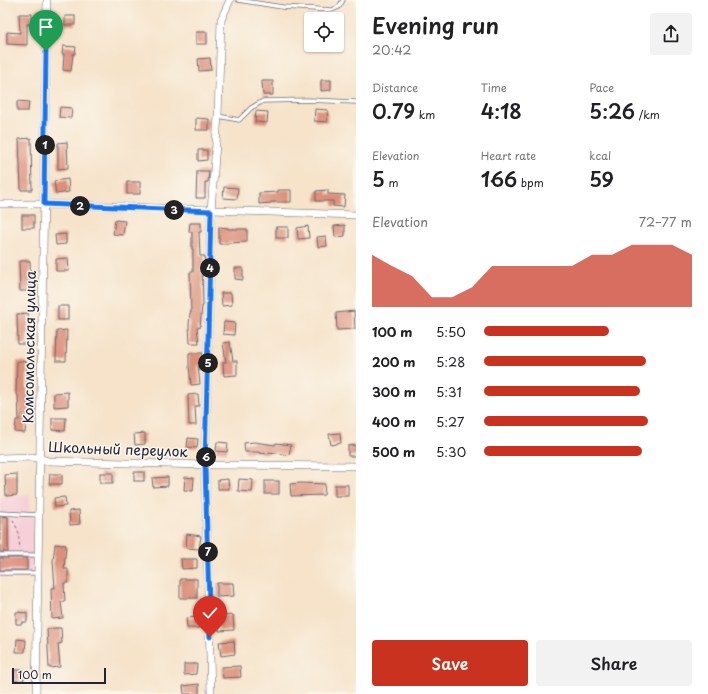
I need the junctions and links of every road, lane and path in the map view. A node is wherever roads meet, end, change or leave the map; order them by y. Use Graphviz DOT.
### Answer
graph roads {
  1 [pos="47,0"];
  2 [pos="230,0"];
  3 [pos="238,0"];
  4 [pos="343,0"];
  5 [pos="356,102"];
  6 [pos="218,116"];
  7 [pos="0,204"];
  8 [pos="44,204"];
  9 [pos="211,211"];
  10 [pos="356,215"];
  11 [pos="0,458"];
  12 [pos="40,459"];
  13 [pos="205,465"];
  14 [pos="356,466"];
  15 [pos="0,513"];
  16 [pos="11,513"];
  17 [pos="39,515"];
  18 [pos="0,555"];
  19 [pos="21,555"];
  20 [pos="39,556"];
  21 [pos="0,573"];
  22 [pos="39,573"];
  23 [pos="36,694"];
  24 [pos="211,694"];
  1 -- 8 [label="street, Комсомольская улица"];
  2 -- 6 [label="street"];
  3 -- 4 [label="lane"];
  5 -- 6 [label="lane"];
  6 -- 9 [label="street"];
  7 -- 8 [label="street"];
  8 -- 9 [label="street"];
  8 -- 12 [label="street, Комсомольская улица"];
  9 -- 10 [label="street"];
  9 -- 13 [label="street"];
  11 -- 12 [label="street, Школьный переулок"];
  12 -- 13 [label="street, Школьный переулок"];
  12 -- 17 [label="street, Комсомольская улица"];
  13 -- 14 [label="street, Школьный переулок"];
  13 -- 24 [label="street"];
  15 -- 16 [label="lane"];
  16 -- 17 [label="lane"];
  16 -- 19 [label="path"];
  17 -- 20 [label="street, Комсомольская улица"];
  18 -- 19 [label="lane"];
  19 -- 20 [label="lane"];
  20 -- 22 [label="street, Комсомольская улица"];
  21 -- 22 [label="lane"];
  22 -- 23 [label="street, Комсомольская улица"];
}
